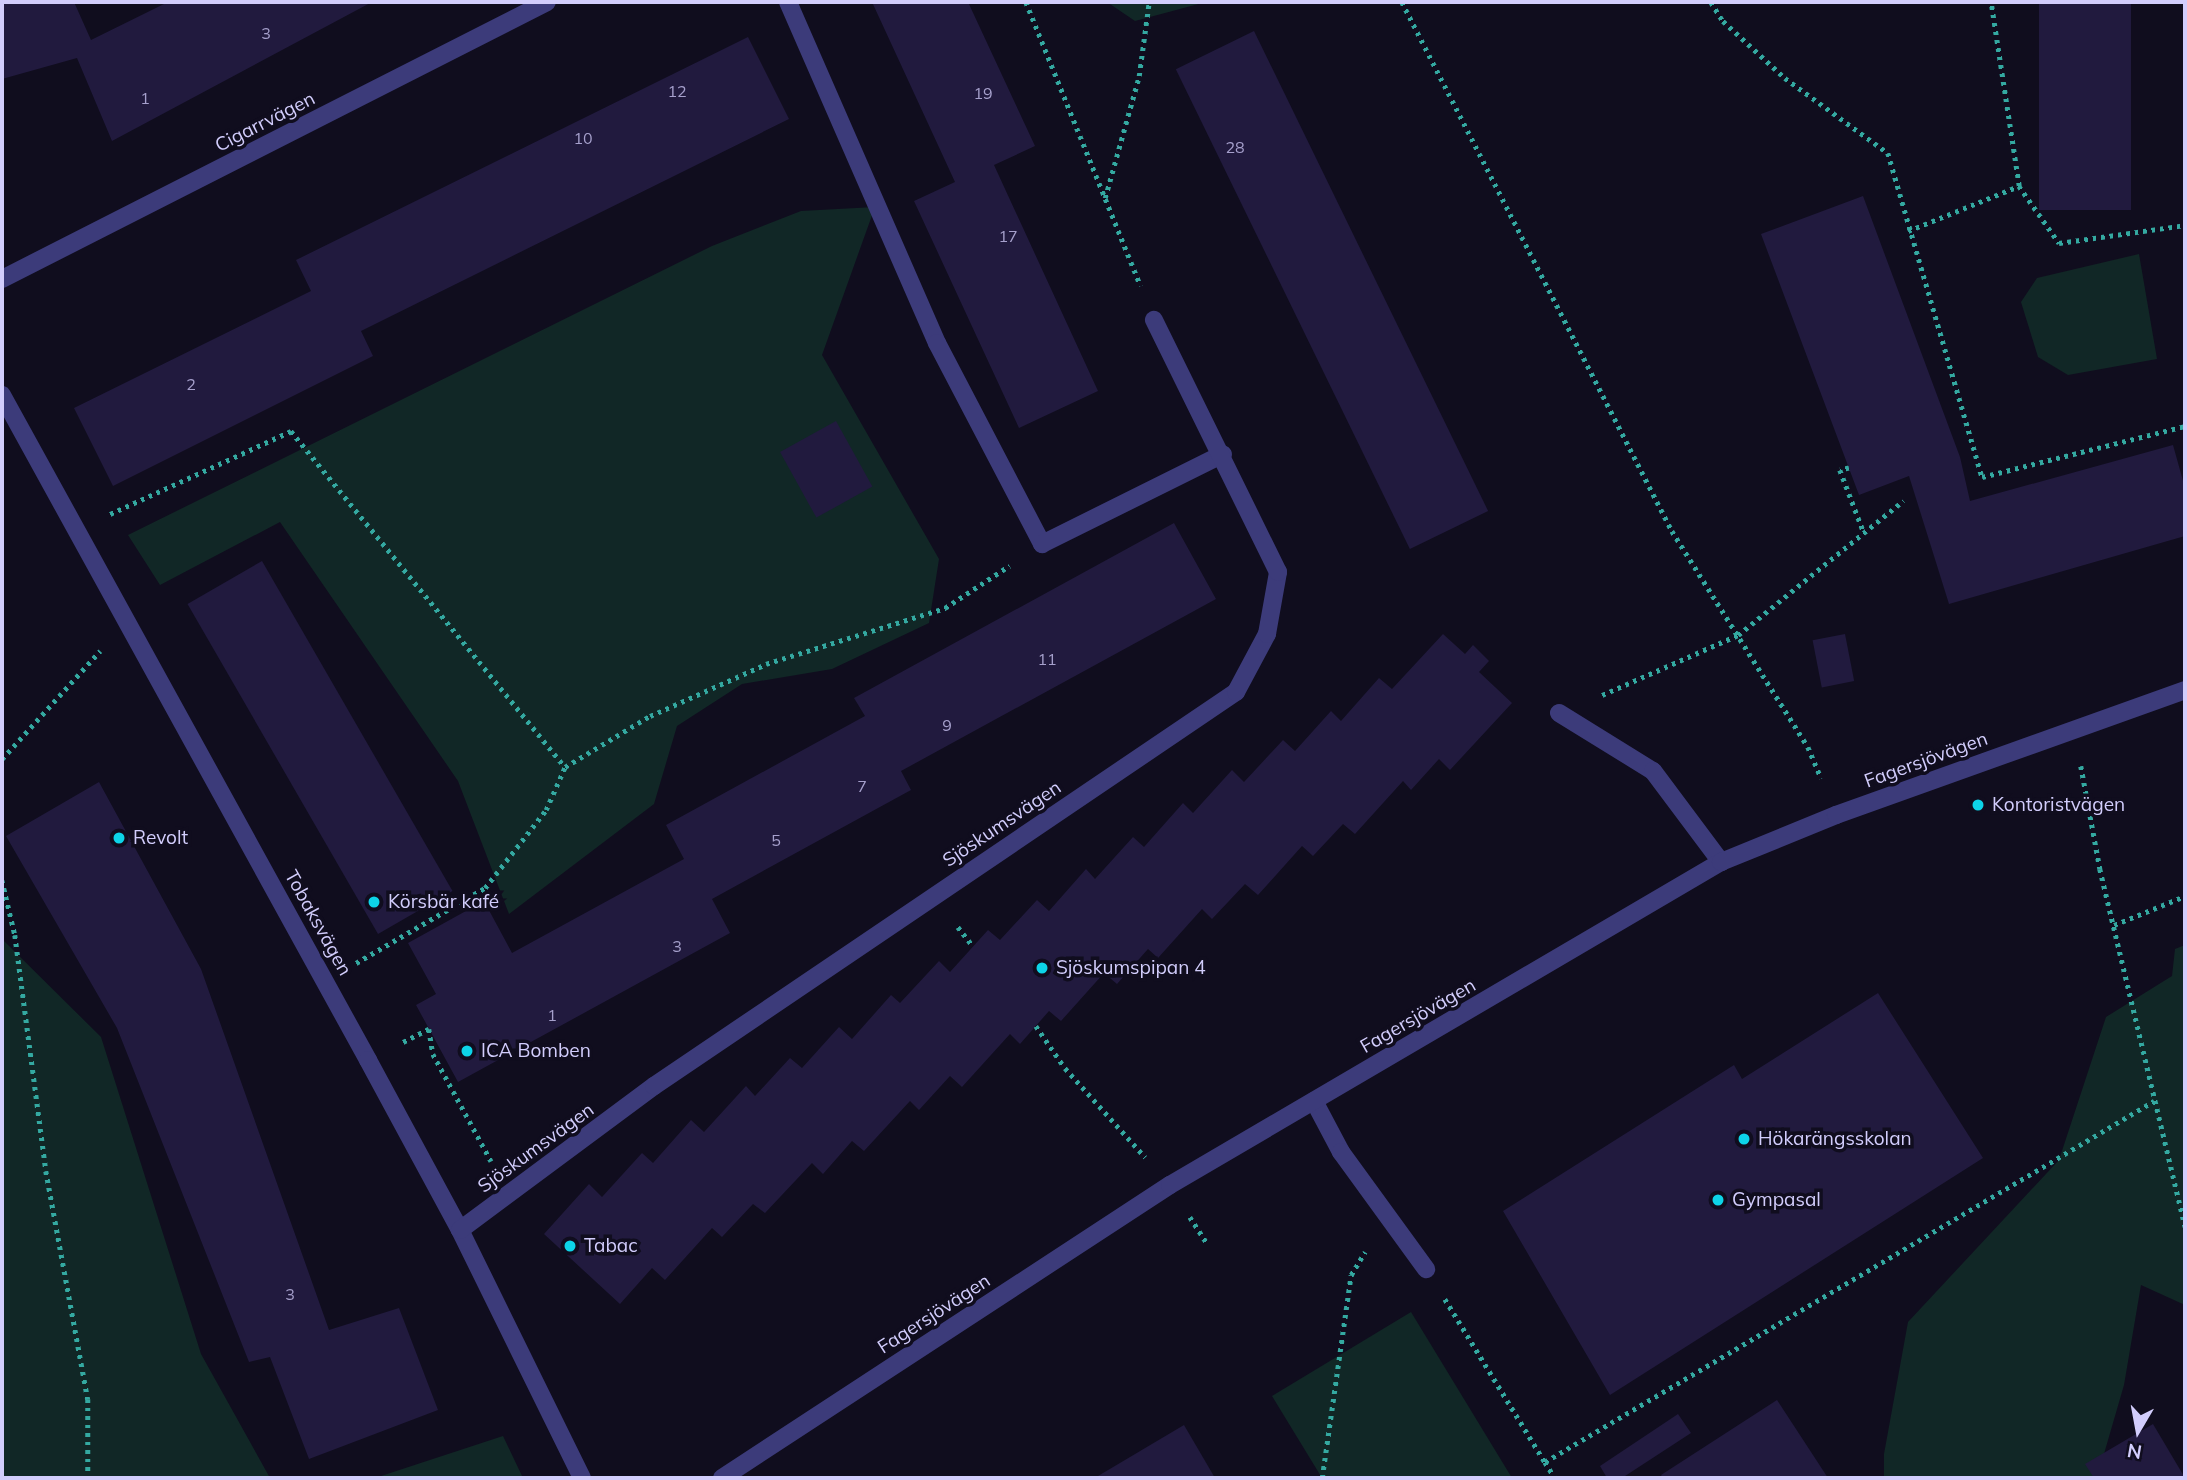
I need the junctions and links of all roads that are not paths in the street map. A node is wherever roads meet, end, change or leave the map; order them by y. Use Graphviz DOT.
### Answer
graph roads {
  1 [pos="547,2"];
  2 [pos="788,2"];
  3 [pos="2,279"];
  4 [pos="1154,320"];
  5 [pos="2,395"];
  6 [pos="1223,454"];
  7 [pos="2185,690"];
  8 [pos="1559,713"];
  9 [pos="1721,862"];
  10 [pos="1314,1101"];
  11 [pos="460,1230"];
  12 [pos="1426,1269"];
  13 [pos="583,1478"];
  14 [pos="722,1478"];
  1 -- 3 [label="street, Cigarrvägen"];
  2 -- 6 [label="street"];
  4 -- 6 [label="street, Sjöskumsvägen"];
  5 -- 11 [label="street, Tobaksvägen"];
  6 -- 11 [label="street, Sjöskumsvägen"];
  7 -- 9 [label="street, Fagersjövägen"];
  8 -- 9 [label="street"];
  9 -- 10 [label="street, Fagersjövägen"];
  10 -- 12 [label="street"];
  10 -- 14 [label="street, Fagersjövägen"];
  11 -- 13 [label="street, Tobaksvägen"];
}
